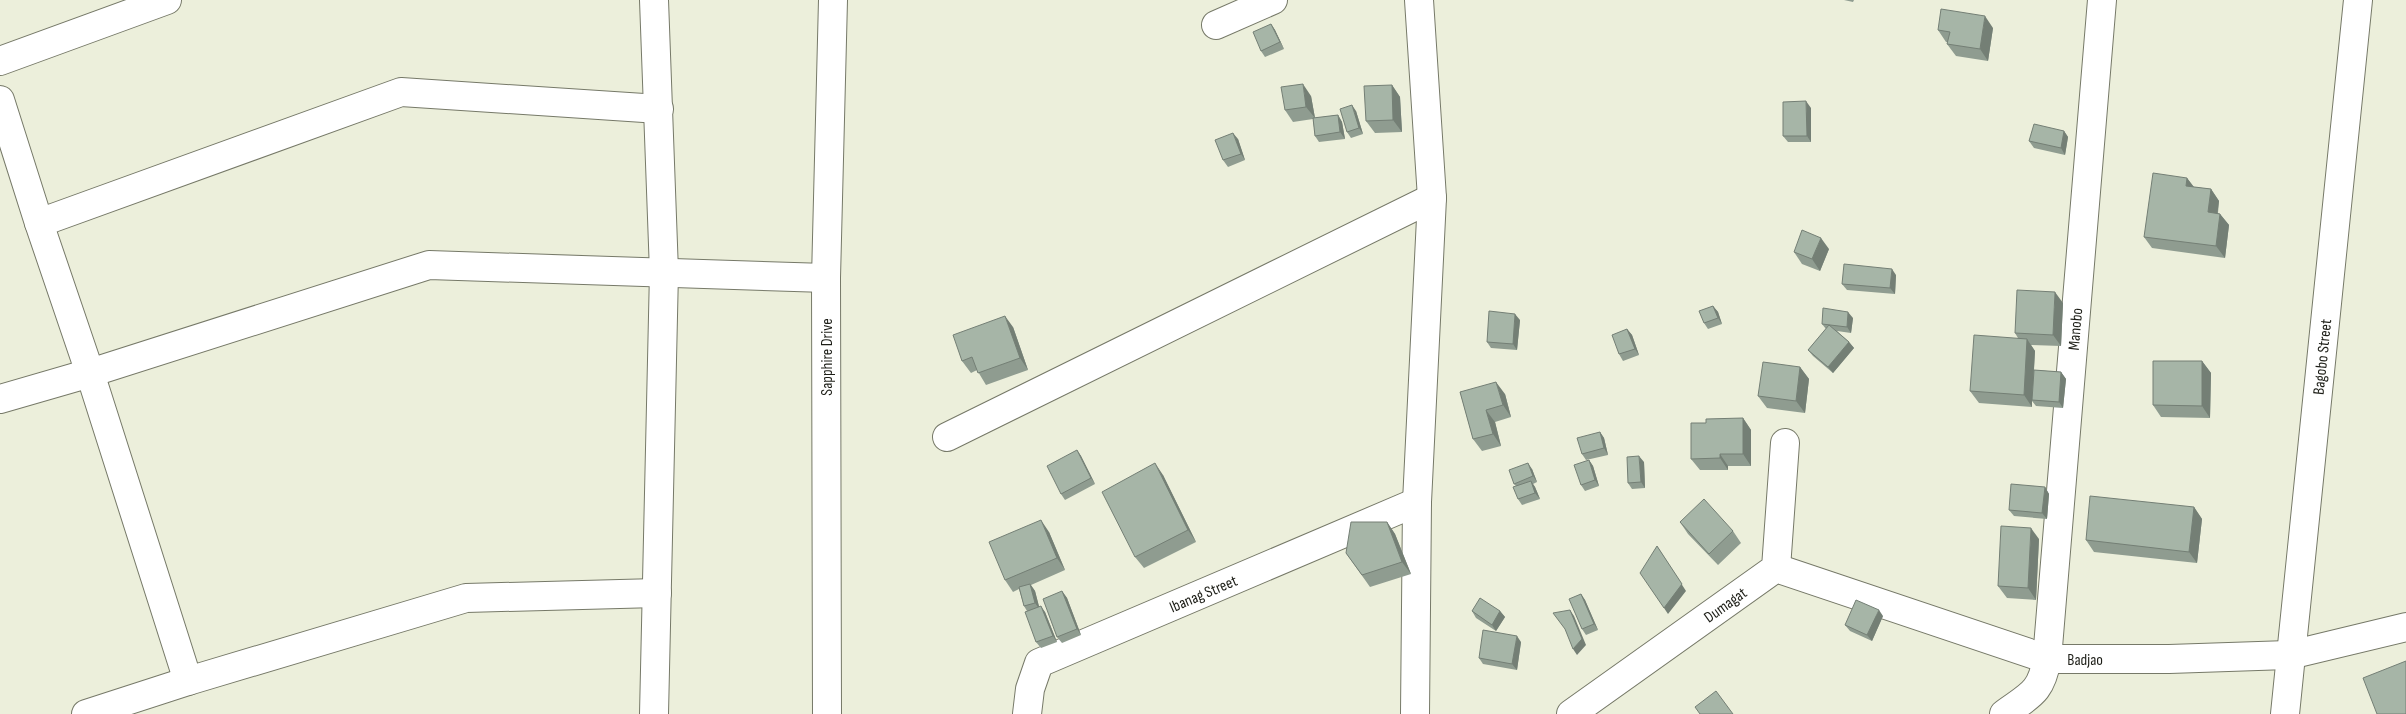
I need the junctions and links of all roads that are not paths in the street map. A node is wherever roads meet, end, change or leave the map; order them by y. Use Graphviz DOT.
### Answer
graph roads {
  1 [pos="167,0"];
  2 [pos="654,0"];
  3 [pos="833,0"];
  4 [pos="1273,0"];
  5 [pos="1419,0"];
  6 [pos="2102,0"];
  7 [pos="2358,0"];
  8 [pos="1216,25"];
  9 [pos="0,61"];
  10 [pos="0,100"];
  11 [pos="659,109"];
  12 [pos="1432,198"];
  13 [pos="39,223"];
  14 [pos="664,272"];
  15 [pos="826,278"];
  16 [pos="90,373"];
  17 [pos="0,399"];
  18 [pos="947,437"];
  19 [pos="1785,443"];
  20 [pos="1416,502"];
  21 [pos="1776,568"];
  22 [pos="657,593"];
  23 [pos="2406,627"];
  24 [pos="2290,655"];
  25 [pos="2047,659"];
  26 [pos="188,681"];
  27 [pos="86,714"];
  28 [pos="654,714"];
  29 [pos="827,714"];
  30 [pos="1027,714"];
  31 [pos="1415,714"];
  32 [pos="1571,714"];
  33 [pos="2004,714"];
  34 [pos="2285,714"];
  1 -- 9 [label="street"];
  2 -- 11 [label="street"];
  3 -- 15 [label="street, Sapphire Drive"];
  4 -- 8 [label="street"];
  5 -- 12 [label="street"];
  6 -- 25 [label="street, Manobo"];
  7 -- 24 [label="street, Bagobo Street"];
  10 -- 13 [label="street"];
  11 -- 13 [label="street"];
  11 -- 14 [label="street"];
  12 -- 18 [label="street"];
  12 -- 20 [label="street"];
  13 -- 16 [label="street"];
  14 -- 15 [label="street"];
  14 -- 16 [label="street"];
  14 -- 22 [label="street"];
  15 -- 29 [label="street, Sapphire Drive"];
  16 -- 17 [label="street"];
  16 -- 26 [label="street"];
  19 -- 21 [label="street"];
  20 -- 30 [label="street, Ibanag Street"];
  20 -- 31 [label="street"];
  21 -- 25 [label="street, Badjao"];
  21 -- 32 [label="street, Dumagat"];
  22 -- 26 [label="street"];
  22 -- 28 [label="street"];
  23 -- 24 [label="street, Badjao"];
  24 -- 25 [label="street, Badjao"];
  24 -- 34 [label="street, Bagobo Street"];
  25 -- 33 [label="street, Manobo"];
  26 -- 27 [label="street"];
}
